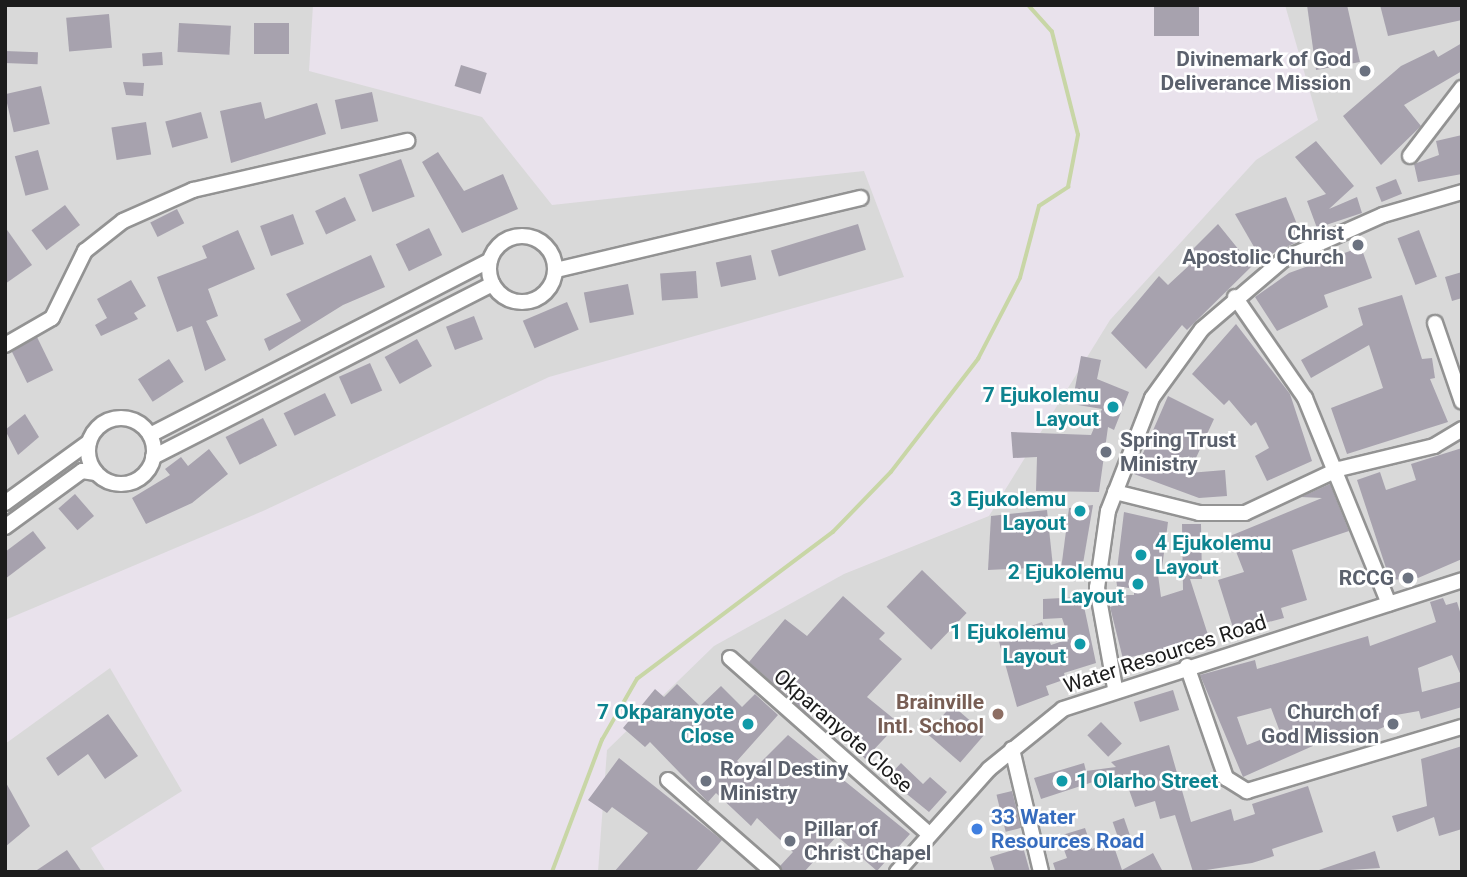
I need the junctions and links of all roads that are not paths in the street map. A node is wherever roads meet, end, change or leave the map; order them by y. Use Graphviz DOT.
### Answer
graph roads {
  1 [pos="1462,88"];
  2 [pos="407,141"];
  3 [pos="1410,156"];
  4 [pos="1462,192"];
  5 [pos="861,198"];
  6 [pos="490,260"];
  7 [pos="556,270"];
  8 [pos="492,284"];
  9 [pos="1235,297"];
  10 [pos="372,321"];
  11 [pos="1435,323"];
  12 [pos="349,333"];
  13 [pos="381,340"];
  14 [pos="5,345"];
  15 [pos="358,351"];
  16 [pos="267,373"];
  17 [pos="242,386"];
  18 [pos="277,393"];
  19 [pos="1462,402"];
  20 [pos="253,406"];
  21 [pos="1462,429"];
  22 [pos="150,435"];
  23 [pos="89,442"];
  24 [pos="153,457"];
  25 [pos="1339,469"];
  26 [pos="96,473"];
  27 [pos="1115,492"];
  28 [pos="5,503"];
  29 [pos="5,527"];
  30 [pos="1462,580"];
  31 [pos="1389,604"];
  32 [pos="730,658"];
  33 [pos="1187,666"];
  34 [pos="1115,688"];
  35 [pos="1462,727"];
  36 [pos="1012,749"];
  37 [pos="668,780"];
  38 [pos="929,834"];
  39 [pos="773,872"];
  40 [pos="897,872"];
  41 [pos="1041,872"];
  1 -- 3 [label="street"];
  2 -- 14 [label="street"];
  4 -- 9 [label="street"];
  5 -- 7 [label="street"];
  6 -- 7 [label="street"];
  6 -- 8 [label="street"];
  6 -- 10 [label="street"];
  7 -- 8 [label="street"];
  8 -- 13 [label="street"];
  9 -- 25 [label="street"];
  9 -- 27 [label="street"];
  10 -- 12 [label="street"];
  10 -- 13 [label="street"];
  11 -- 19 [label="street"];
  12 -- 15 [label="street"];
  12 -- 16 [label="street"];
  13 -- 15 [label="street"];
  15 -- 18 [label="street"];
  16 -- 17 [label="street"];
  16 -- 18 [label="street"];
  17 -- 20 [label="street"];
  17 -- 22 [label="street"];
  18 -- 20 [label="street"];
  20 -- 24 [label="street"];
  21 -- 25 [label="street"];
  22 -- 23 [label="street"];
  22 -- 24 [label="street"];
  23 -- 26 [label="street"];
  23 -- 28 [label="street"];
  24 -- 26 [label="street"];
  25 -- 27 [label="street"];
  25 -- 31 [label="street"];
  26 -- 29 [label="street"];
  27 -- 34 [label="street"];
  30 -- 31 [label="street, Water Resources Road"];
  31 -- 33 [label="street, Water Resources Road"];
  32 -- 38 [label="street, Okparanyote Close"];
  33 -- 34 [label="street, Water Resources Road"];
  33 -- 35 [label="street"];
  34 -- 36 [label="street, Water Resources Road"];
  36 -- 38 [label="street, Water Resources Road"];
  36 -- 41 [label="street"];
  37 -- 39 [label="street"];
  38 -- 40 [label="street, Water Resources Road"];
}
